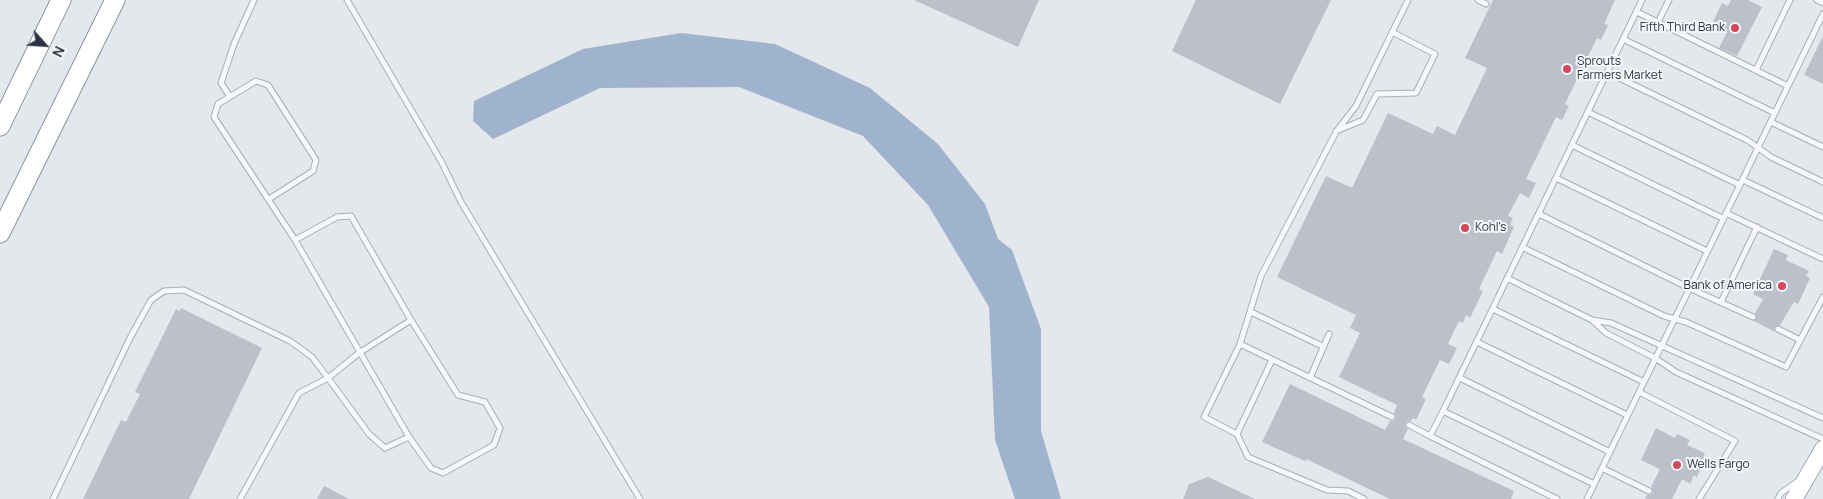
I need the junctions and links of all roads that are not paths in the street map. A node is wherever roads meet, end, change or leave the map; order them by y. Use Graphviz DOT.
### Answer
graph roads {
  1 [pos="61,0"];
  2 [pos="115,0"];
  3 [pos="254,0"];
  4 [pos="347,0"];
  5 [pos="1408,0"];
  6 [pos="1478,0"];
  7 [pos="1642,0"];
  8 [pos="1669,0"];
  9 [pos="1790,0"];
  10 [pos="1817,0"];
  11 [pos="1823,3"];
  12 [pos="1486,4"];
  13 [pos="1636,12"];
  14 [pos="1823,14"];
  15 [pos="1658,22"];
  16 [pos="1392,32"];
  17 [pos="1623,39"];
  18 [pos="1756,70"];
  19 [pos="1607,72"];
  20 [pos="1788,86"];
  21 [pos="230,97"];
  22 [pos="1588,112"];
  23 [pos="1775,113"];
  24 [pos="1771,122"];
  25 [pos="0,126"];
  26 [pos="1336,132"];
  27 [pos="1572,145"];
  28 [pos="1823,147"];
  29 [pos="1758,148"];
  30 [pos="1556,178"];
  31 [pos="1823,182"];
  32 [pos="1741,183"];
  33 [pos="269,200"];
  34 [pos="1726,212"];
  35 [pos="1539,214"];
  36 [pos="1722,218"];
  37 [pos="1823,218"];
  38 [pos="1757,228"];
  39 [pos="0,233"];
  40 [pos="295,240"];
  41 [pos="1522,247"];
  42 [pos="1707,251"];
  43 [pos="1823,259"];
  44 [pos="1508,278"];
  45 [pos="1689,288"];
  46 [pos="1823,297"];
  47 [pos="1721,302"];
  48 [pos="1493,308"];
  49 [pos="1251,312"];
  50 [pos="1754,317"];
  51 [pos="1675,318"];
  52 [pos="411,320"];
  53 [pos="1592,320"];
  54 [pos="1778,329"];
  55 [pos="1329,334"];
  56 [pos="1800,340"];
  57 [pos="1477,342"];
  58 [pos="1240,344"];
  59 [pos="1661,346"];
  60 [pos="1324,347"];
  61 [pos="360,353"];
  62 [pos="1655,358"];
  63 [pos="1272,360"];
  64 [pos="328,378"];
  65 [pos="1310,378"];
  66 [pos="1460,378"];
  67 [pos="1644,382"];
  68 [pos="1639,392"];
  69 [pos="1443,411"];
  70 [pos="1627,415"];
  71 [pos="1392,417"];
  72 [pos="1823,418"];
  73 [pos="1409,426"];
  74 [pos="1237,434"];
  75 [pos="1430,436"];
  76 [pos="409,437"];
  77 [pos="1823,439"];
  78 [pos="1823,449"];
  79 [pos="1610,452"];
  80 [pos="1602,468"];
  81 [pos="1807,475"];
  82 [pos="1594,484"];
  83 [pos="1649,491"];
  84 [pos="53,499"];
  85 [pos="240,499"];
  86 [pos="640,499"];
  87 [pos="1364,499"];
  88 [pos="1557,499"];
  89 [pos="1587,499"];
  90 [pos="1699,499"];
  91 [pos="1778,499"];
  92 [pos="1794,499"];
  1 -- 25 [label="highway"];
  2 -- 39 [label="highway"];
  3 -- 21 [label="lane"];
  4 -- 86 [label="lane"];
  5 -- 16 [label="lane"];
  6 -- 12 [label="lane"];
  7 -- 13 [label="lane"];
  8 -- 15 [label="lane"];
  9 -- 18 [label="lane"];
  10 -- 11 [label="lane"];
  13 -- 15 [label="lane"];
  13 -- 17 [label="lane"];
  14 -- 20 [label="lane"];
  15 -- 18 [label="lane"];
  16 -- 26 [label="lane"];
  16 -- 26 [label="lane"];
  17 -- 19 [label="lane"];
  17 -- 23 [label="lane"];
  18 -- 20 [label="lane"];
  19 -- 22 [label="lane"];
  19 -- 29 [label="lane"];
  20 -- 23 [label="lane"];
  21 -- 33 [label="lane"];
  21 -- 33 [label="lane"];
  22 -- 27 [label="lane"];
  22 -- 32 [label="lane"];
  23 -- 24 [label="lane"];
  24 -- 28 [label="lane"];
  24 -- 29 [label="lane"];
  26 -- 49 [label="lane"];
  27 -- 30 [label="lane"];
  27 -- 36 [label="lane"];
  29 -- 31 [label="lane"];
  29 -- 32 [label="lane"];
  30 -- 35 [label="lane"];
  30 -- 42 [label="lane"];
  32 -- 34 [label="lane"];
  32 -- 37 [label="lane"];
  33 -- 40 [label="lane"];
  34 -- 36 [label="lane"];
  34 -- 38 [label="lane"];
  35 -- 41 [label="lane"];
  35 -- 45 [label="lane"];
  36 -- 42 [label="lane"];
  38 -- 43 [label="lane"];
  38 -- 47 [label="lane"];
  40 -- 52 [label="lane"];
  40 -- 61 [label="lane"];
  41 -- 44 [label="lane"];
  41 -- 51 [label="lane"];
  42 -- 45 [label="lane"];
  44 -- 48 [label="lane"];
  44 -- 53 [label="lane"];
  45 -- 47 [label="lane"];
  45 -- 51 [label="lane"];
  46 -- 56 [label="lane"];
  47 -- 50 [label="lane"];
  48 -- 57 [label="lane"];
  48 -- 67 [label="lane"];
  49 -- 58 [label="lane"];
  49 -- 60 [label="lane"];
  51 -- 56 [label="lane"];
  51 -- 59 [label="lane"];
  52 -- 61 [label="lane"];
  52 -- 76 [label="lane"];
  53 -- 59 [label="lane"];
  53 -- 62 [label="lane"];
  54 -- 56 [label="lane"];
  55 -- 60 [label="lane"];
  57 -- 66 [label="lane"];
  57 -- 70 [label="lane"];
  58 -- 63 [label="lane"];
  58 -- 74 [label="lane"];
  59 -- 62 [label="lane"];
  59 -- 72 [label="lane"];
  60 -- 65 [label="lane"];
  61 -- 64 [label="lane"];
  61 -- 76 [label="lane"];
  62 -- 67 [label="lane"];
  62 -- 77 [label="lane"];
  63 -- 65 [label="lane"];
  63 -- 74 [label="lane"];
  64 -- 76 [label="lane"];
  64 -- 84 [label="lane"];
  64 -- 85 [label="lane"];
  65 -- 71 [label="lane"];
  66 -- 69 [label="lane"];
  66 -- 79 [label="lane"];
  67 -- 68 [label="lane"];
  68 -- 70 [label="lane"];
  68 -- 90 [label="lane"];
  69 -- 75 [label="lane"];
  69 -- 82 [label="lane"];
  70 -- 79 [label="lane"];
  73 -- 75 [label="lane"];
  74 -- 87 [label="lane"];
  75 -- 88 [label="lane"];
  78 -- 81 [label="main road"];
  79 -- 80 [label="lane"];
  80 -- 82 [label="lane"];
  80 -- 83 [label="lane"];
  81 -- 91 [label="lane"];
  81 -- 92 [label="main road"];
  82 -- 89 [label="lane"];
}
